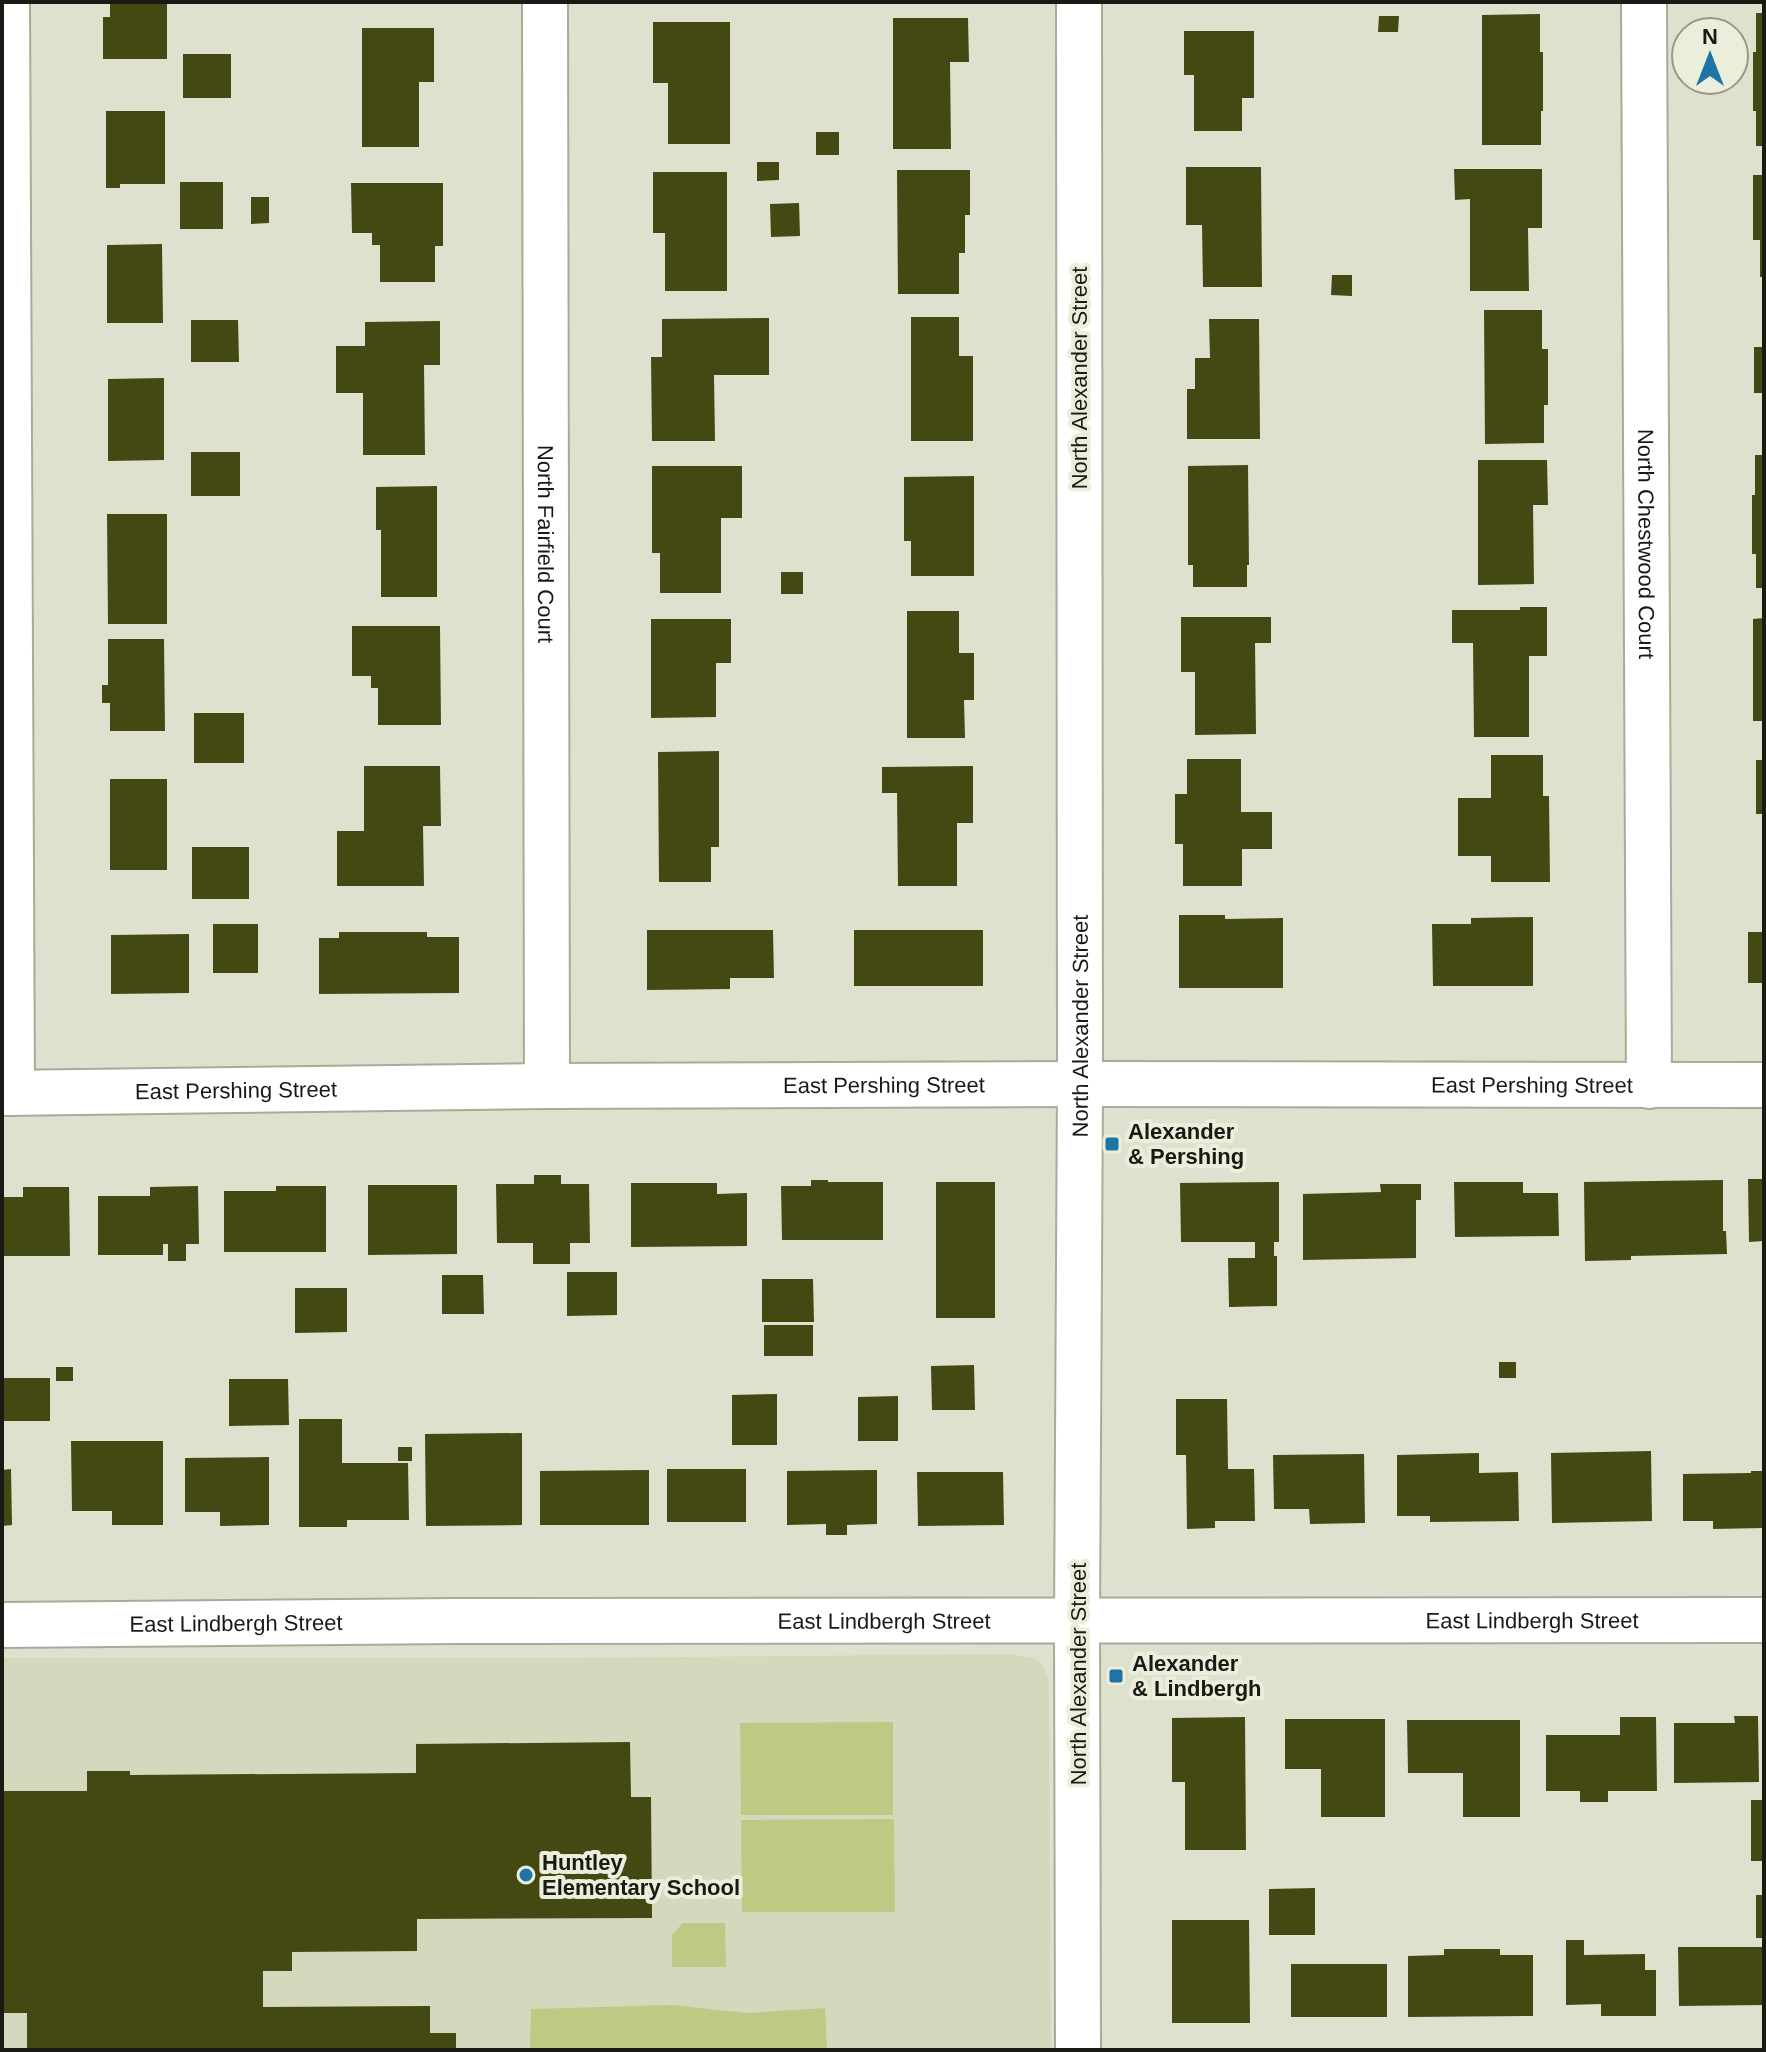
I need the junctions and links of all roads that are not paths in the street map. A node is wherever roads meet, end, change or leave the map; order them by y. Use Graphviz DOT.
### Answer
graph roads {
  1 [pos="7,2"];
  2 [pos="545,2"];
  3 [pos="1079,2"];
  4 [pos="1644,2"];
  5 [pos="1080,1084"];
  6 [pos="1764,1085"];
  7 [pos="547,1086"];
  8 [pos="1649,1086"];
  9 [pos="7,1093"];
  10 [pos="1764,1620"];
  11 [pos="1077,1621"];
  12 [pos="2,1625"];
  13 [pos="1078,2050"];
  1 -- 9 [label="street"];
  2 -- 7 [label="street, North Fairfield Court"];
  3 -- 5 [label="street, North Alexander Street"];
  4 -- 8 [label="street, North Chestwood Court"];
  5 -- 7 [label="street, East Pershing Street"];
  5 -- 8 [label="street, East Pershing Street"];
  5 -- 11 [label="street, North Alexander Street"];
  6 -- 8 [label="street, East Pershing Street"];
  7 -- 9 [label="street, East Pershing Street"];
  10 -- 11 [label="street, East Lindbergh Street"];
  11 -- 12 [label="street, East Lindbergh Street"];
  11 -- 13 [label="street, North Alexander Street"];
}
